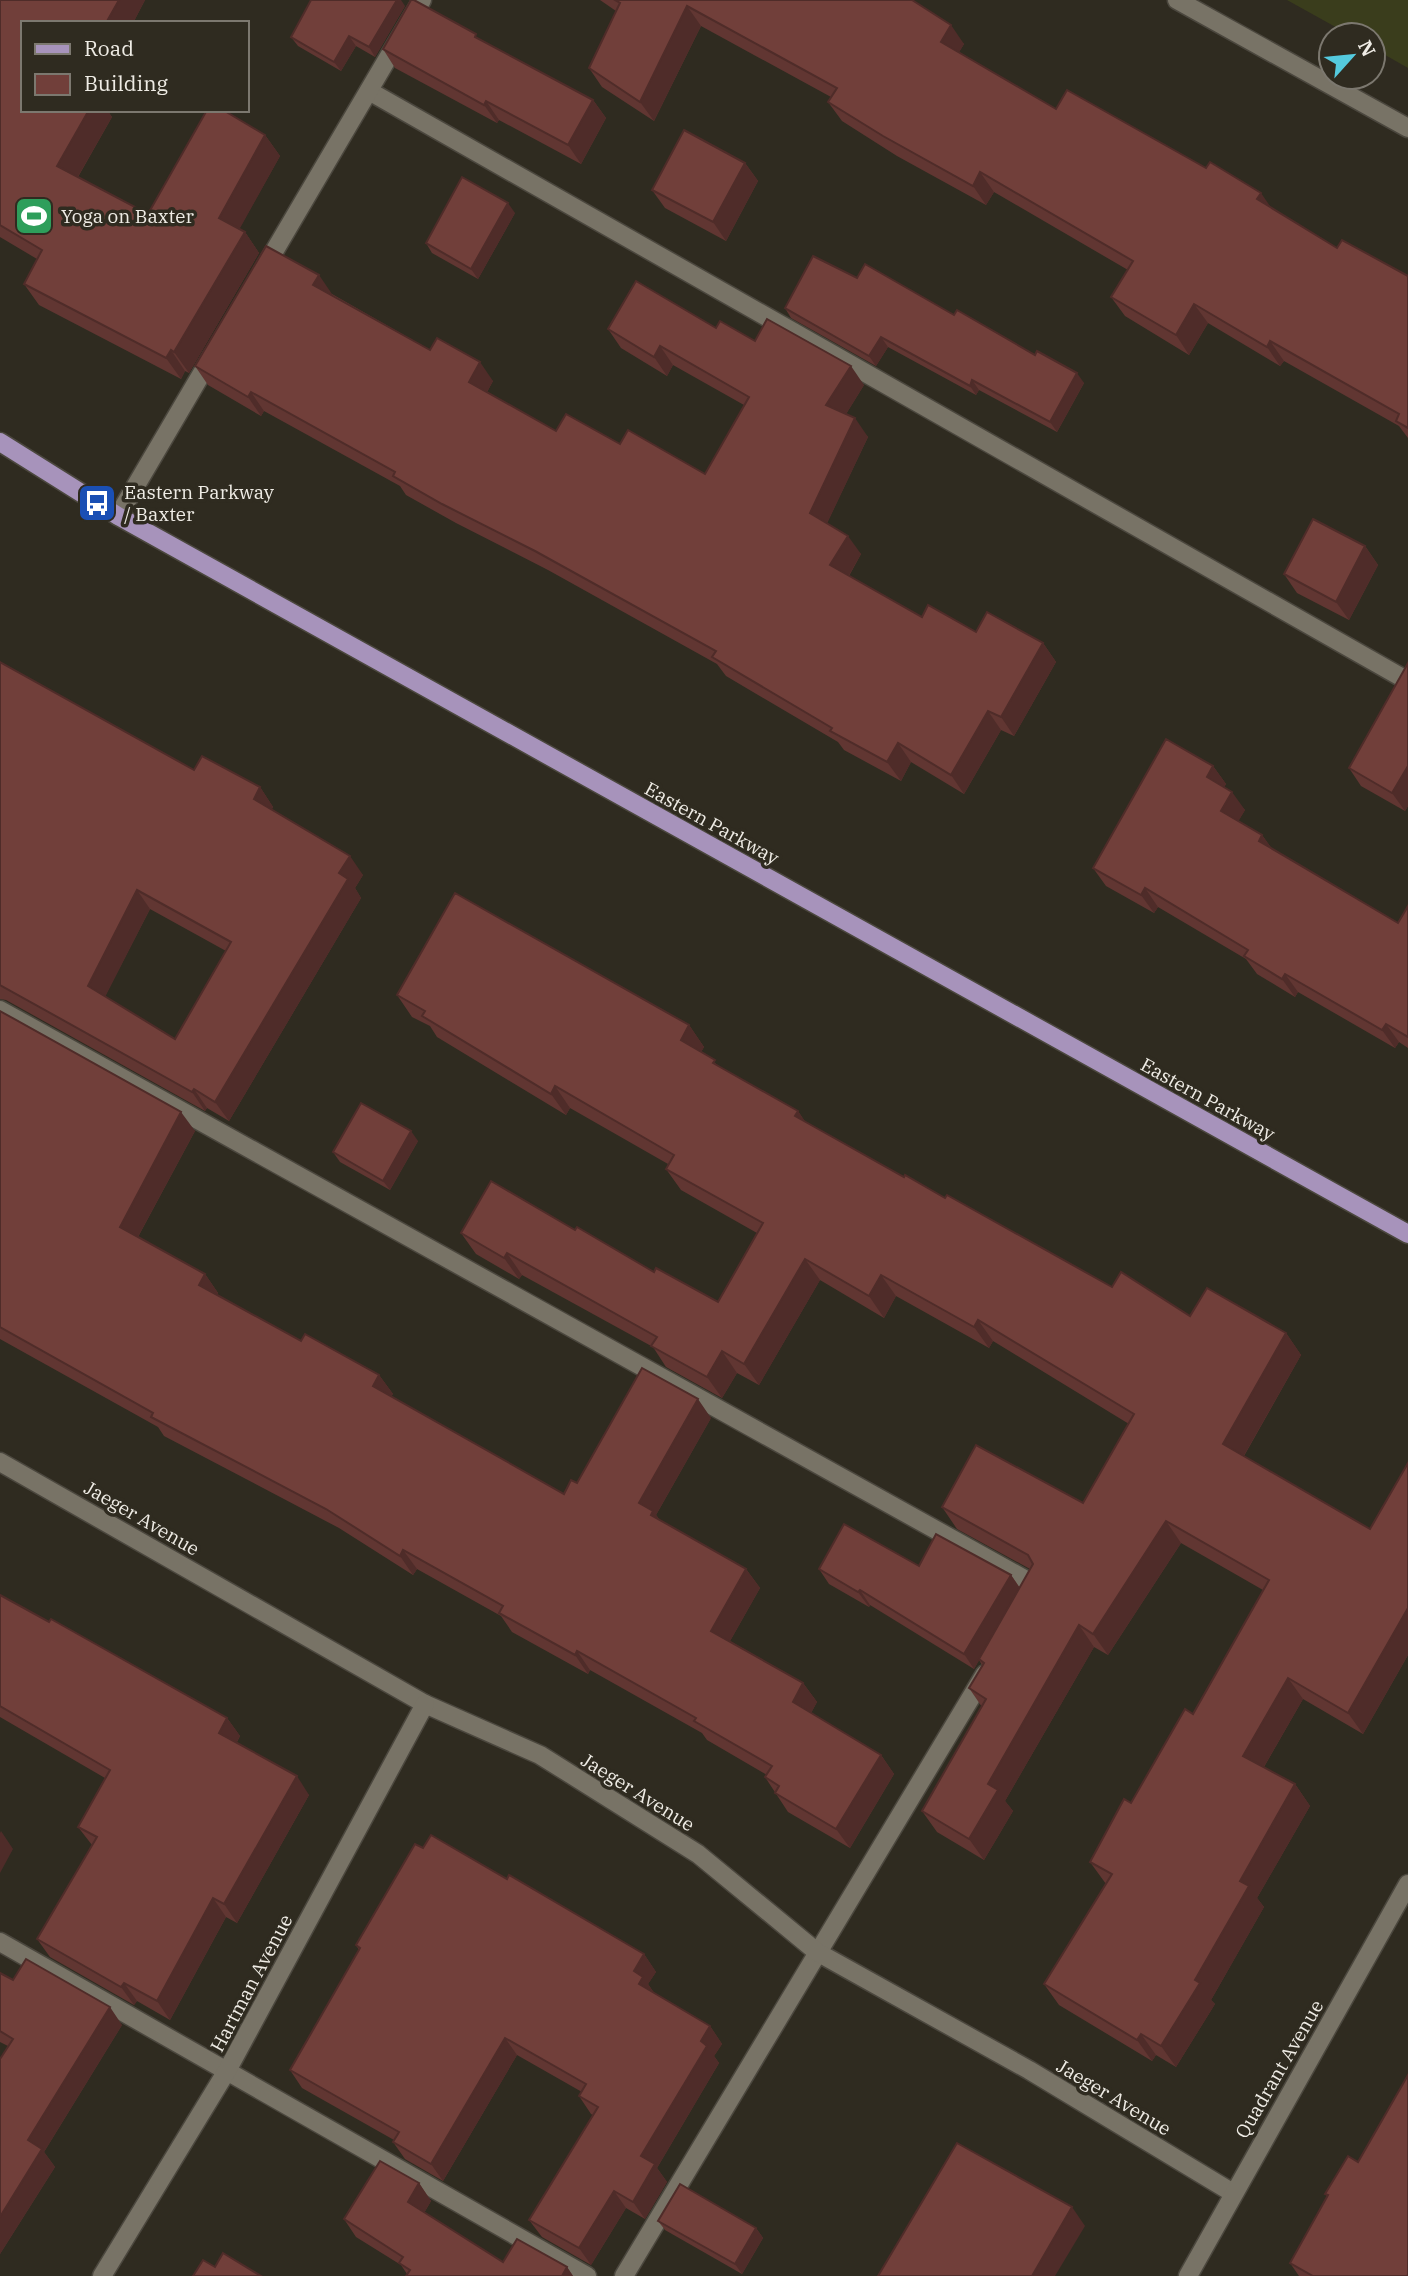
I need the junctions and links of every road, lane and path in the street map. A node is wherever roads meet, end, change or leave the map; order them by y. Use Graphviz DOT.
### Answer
graph roads {
  1 [pos="422,0"];
  2 [pos="1177,0"];
  3 [pos="369,91"];
  4 [pos="1408,128"];
  5 [pos="256,283"];
  6 [pos="220,342"];
  7 [pos="0,442"];
  8 [pos="118,516"];
  9 [pos="1408,681"];
  10 [pos="0,1010"];
  11 [pos="1408,1234"];
  12 [pos="0,1462"];
  13 [pos="1023,1609"];
  14 [pos="995,1656"];
  15 [pos="425,1704"];
  16 [pos="1408,1884"];
  17 [pos="0,1942"];
  18 [pos="817,1952"];
  19 [pos="228,2069"];
  20 [pos="1233,2193"];
  21 [pos="102,2276"];
  22 [pos="587,2276"];
  23 [pos="624,2276"];
  24 [pos="1188,2276"];
  1 -- 3 [label="street"];
  2 -- 4 [label="street"];
  3 -- 5 [label="street"];
  3 -- 9 [label="street"];
  6 -- 8 [label="street"];
  7 -- 8 [label="main road, Eastern Parkway"];
  8 -- 11 [label="main road, Eastern Parkway"];
  10 -- 13 [label="street"];
  12 -- 15 [label="street, Jaeger Avenue"];
  14 -- 18 [label="street"];
  15 -- 18 [label="street, Jaeger Avenue"];
  15 -- 19 [label="street, Hartman Avenue"];
  16 -- 20 [label="street, Quadrant Avenue"];
  17 -- 19 [label="street"];
  18 -- 20 [label="street, Jaeger Avenue"];
  18 -- 23 [label="street"];
  19 -- 21 [label="street, Hartman Avenue"];
  19 -- 22 [label="street"];
  20 -- 24 [label="street, Quadrant Avenue"];
}
